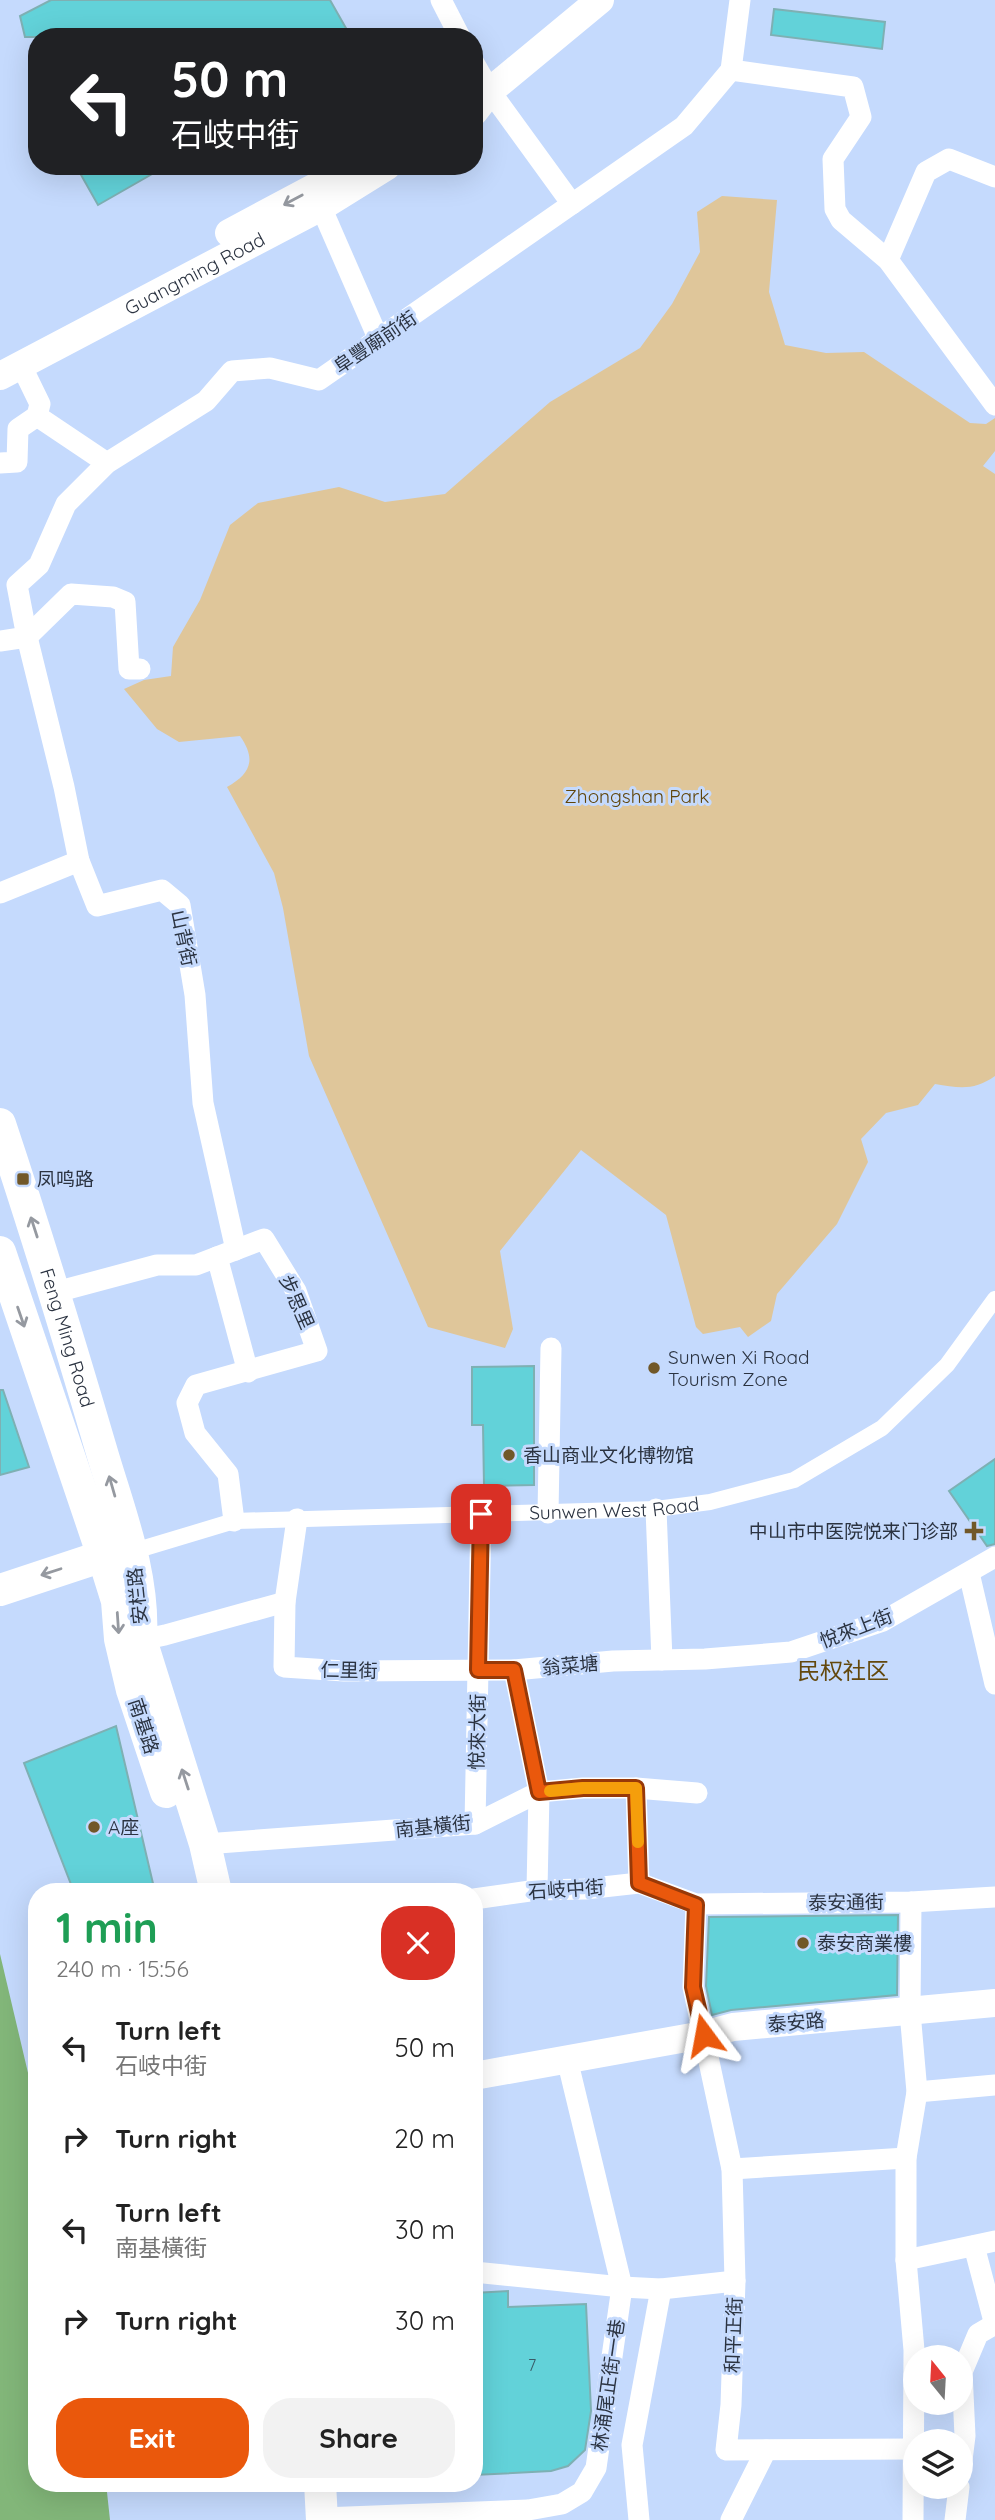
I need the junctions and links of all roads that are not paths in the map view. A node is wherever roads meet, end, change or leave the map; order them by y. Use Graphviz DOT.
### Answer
graph roads {
  1 [pos="441,0"];
  2 [pos="600,0"];
  3 [pos="740,0"];
  4 [pos="455,28"];
  5 [pos="731,70"];
  6 [pos="483,97"];
  7 [pos="483,104"];
  8 [pos="336,175"];
  9 [pos="373,175"];
  10 [pos="995,177"];
  11 [pos="572,204"];
  12 [pos="321,207"];
  13 [pos="888,260"];
  14 [pos="379,340"];
  15 [pos="7,365"];
  16 [pos="995,405"];
  17 [pos="37,416"];
  18 [pos="0,463"];
  19 [pos="107,463"];
  20 [pos="27,637"];
  21 [pos="0,641"];
  22 [pos="140,669"];
  23 [pos="79,862"];
  24 [pos="0,893"];
  25 [pos="0,1124"];
  26 [pos="0,1252"];
  27 [pos="226,1254"];
  28 [pos="56,1292"];
  29 [pos="995,1299"];
  30 [pos="551,1348"];
  31 [pos="248,1372"];
  32 [pos="656,1509"];
  33 [pos="548,1513"];
  34 [pos="481,1514"];
  35 [pos="297,1519"];
  36 [pos="234,1521"];
  37 [pos="117,1554"];
  38 [pos="995,1557"];
  39 [pos="969,1573"];
  40 [pos="0,1590"];
  41 [pos="285,1602"];
  42 [pos="141,1640"];
  43 [pos="662,1660"];
  44 [pos="478,1670"];
  45 [pos="514,1670"];
  46 [pos="995,1684"];
  47 [pos="636,1788"];
  48 [pos="539,1792"];
  49 [pos="697,1793"];
  50 [pos="475,1824"];
  51 [pos="205,1844"];
  52 [pos="196,1883"];
  53 [pos="214,1883"];
  54 [pos="639,1883"];
  55 [pos="537,1889"];
  56 [pos="995,1897"];
  57 [pos="483,1898"];
  58 [pos="911,1902"];
  59 [pos="696,1905"];
  60 [pos="995,2003"];
  61 [pos="910,2012"];
  62 [pos="704,2035"];
  63 [pos="567,2059"];
  64 [pos="483,2074"];
  65 [pos="995,2085"];
  66 [pos="917,2092"];
  67 [pos="906,2158"];
  68 [pos="733,2169"];
  69 [pos="995,2241"];
  70 [pos="974,2246"];
  71 [pos="906,2260"];
  72 [pos="483,2273"];
  73 [pos="735,2281"];
  74 [pos="622,2287"];
  75 [pos="661,2288"];
  76 [pos="995,2325"];
  77 [pos="913,2429"];
  78 [pos="965,2429"];
  79 [pos="903,2449"];
  80 [pos="766,2450"];
  81 [pos="312,2492"];
  82 [pos="320,2492"];
  83 [pos="913,2499"];
  84 [pos="957,2499"];
  85 [pos="487,2516"];
  86 [pos="319,2519"];
  87 [pos="639,2520"];
  88 [pos="731,2520"];
  89 [pos="913,2520"];
  90 [pos="955,2520"];
  1 -- 4 [label="street"];
  2 -- 6 [label="street"];
  3 -- 5 [label="street"];
  5 -- 11 [label="street, 阜豐廟前街"];
  5 -- 13 [label="street"];
  7 -- 11 [label="street"];
  8 -- 15 [label="street, Guangming Road, one-way"];
  9 -- 12 [label="street, Guangming Road"];
  10 -- 13 [label="street"];
  11 -- 14 [label="street, 阜豐廟前街"];
  12 -- 14 [label="street"];
  12 -- 15 [label="street, Guangming Road"];
  13 -- 16 [label="street"];
  14 -- 19 [label="street, 阜豐廟前街"];
  15 -- 17 [label="street"];
  17 -- 18 [label="street"];
  17 -- 19 [label="street"];
  19 -- 20 [label="street, 阜豐廟前街"];
  20 -- 21 [label="street"];
  20 -- 22 [label="street"];
  20 -- 23 [label="street, 山背街"];
  23 -- 24 [label="street"];
  23 -- 27 [label="street, 山背街"];
  28 -- 25 [label="main road, Feng Ming Road, one-way"];
  26 -- 37 [label="main road, Feng Ming Road, one-way"];
  27 -- 28 [label="street, 步思里"];
  27 -- 31 [label="street"];
  27 -- 31 [label="street, 步思里"];
  37 -- 28 [label="main road, Feng Ming Road, one-way"];
  29 -- 32 [label="street, Sunwen West Road"];
  30 -- 33 [label="street"];
  31 -- 36 [label="street, 步思里"];
  32 -- 33 [label="street, Sunwen West Road"];
  32 -- 43 [label="street"];
  33 -- 34 [label="street, Sunwen West Road"];
  34 -- 35 [label="street, Sunwen West Road"];
  34 -- 44 [label="street, 悅來大街"];
  35 -- 36 [label="street, Sunwen West Road"];
  35 -- 41 [label="street, 仁里街"];
  36 -- 37 [label="street, Sunwen West Road"];
  37 -- 40 [label="main road, Sunwen West Road, one-way"];
  37 -- 42 [label="main road, 安栏路"];
  37 -- 52 [label="main road, 南基路, one-way"];
  38 -- 39 [label="street, 悅來上街"];
  39 -- 43 [label="street, 悅來上街"];
  39 -- 46 [label="street"];
  41 -- 42 [label="street"];
  41 -- 44 [label="street, 仁里街"];
  51 -- 42 [label="main road, 南基路, one-way"];
  43 -- 45 [label="street, 翁菜塘"];
  44 -- 45 [label="street, 翁菜塘"];
  44 -- 50 [label="street, 悅來大街"];
  45 -- 48 [label="street"];
  47 -- 48 [label="street, 南基橫街"];
  47 -- 49 [label="street, 南基橫街"];
  47 -- 54 [label="street"];
  48 -- 50 [label="street, 南基橫街"];
  48 -- 55 [label="street"];
  50 -- 51 [label="street, 南基橫街"];
  51 -- 53 [label="main road, 南基路"];
  54 -- 55 [label="street, 石岐中街"];
  54 -- 59 [label="street, 石岐中街"];
  55 -- 57 [label="street, 石岐中街"];
  56 -- 58 [label="street, 泰安通街"];
  58 -- 59 [label="street, 泰安通街"];
  58 -- 61 [label="street"];
  59 -- 62 [label="street, 和平正街"];
  60 -- 61 [label="street, 泰安路"];
  61 -- 62 [label="street, 泰安路"];
  61 -- 66 [label="street"];
  62 -- 63 [label="street, 泰安路"];
  62 -- 68 [label="street, 和平正街"];
  63 -- 64 [label="street, 泰安路"];
  63 -- 74 [label="street, 林涌尾正街一巷"];
  65 -- 66 [label="street"];
  66 -- 67 [label="street"];
  67 -- 68 [label="street"];
  67 -- 71 [label="street"];
  68 -- 73 [label="street, 和平正街"];
  69 -- 70 [label="street"];
  70 -- 71 [label="street"];
  70 -- 76 [label="street"];
  71 -- 77 [label="street"];
  72 -- 74 [label="street"];
  73 -- 75 [label="street"];
  73 -- 80 [label="street, 和平正街"];
  74 -- 75 [label="street"];
  74 -- 85 [label="street, 林涌尾正街一巷"];
  75 -- 87 [label="street"];
  76 -- 78 [label="street"];
  79 -- 80 [label="street, 和平正街"];
  80 -- 88 [label="street"];
  81 -- 86 [label="main road"];
  82 -- 86 [label="main road"];
  83 -- 89 [label="street"];
  84 -- 90 [label="street"];
  85 -- 86 [label="street, 林涌尾正街一巷"];
}
